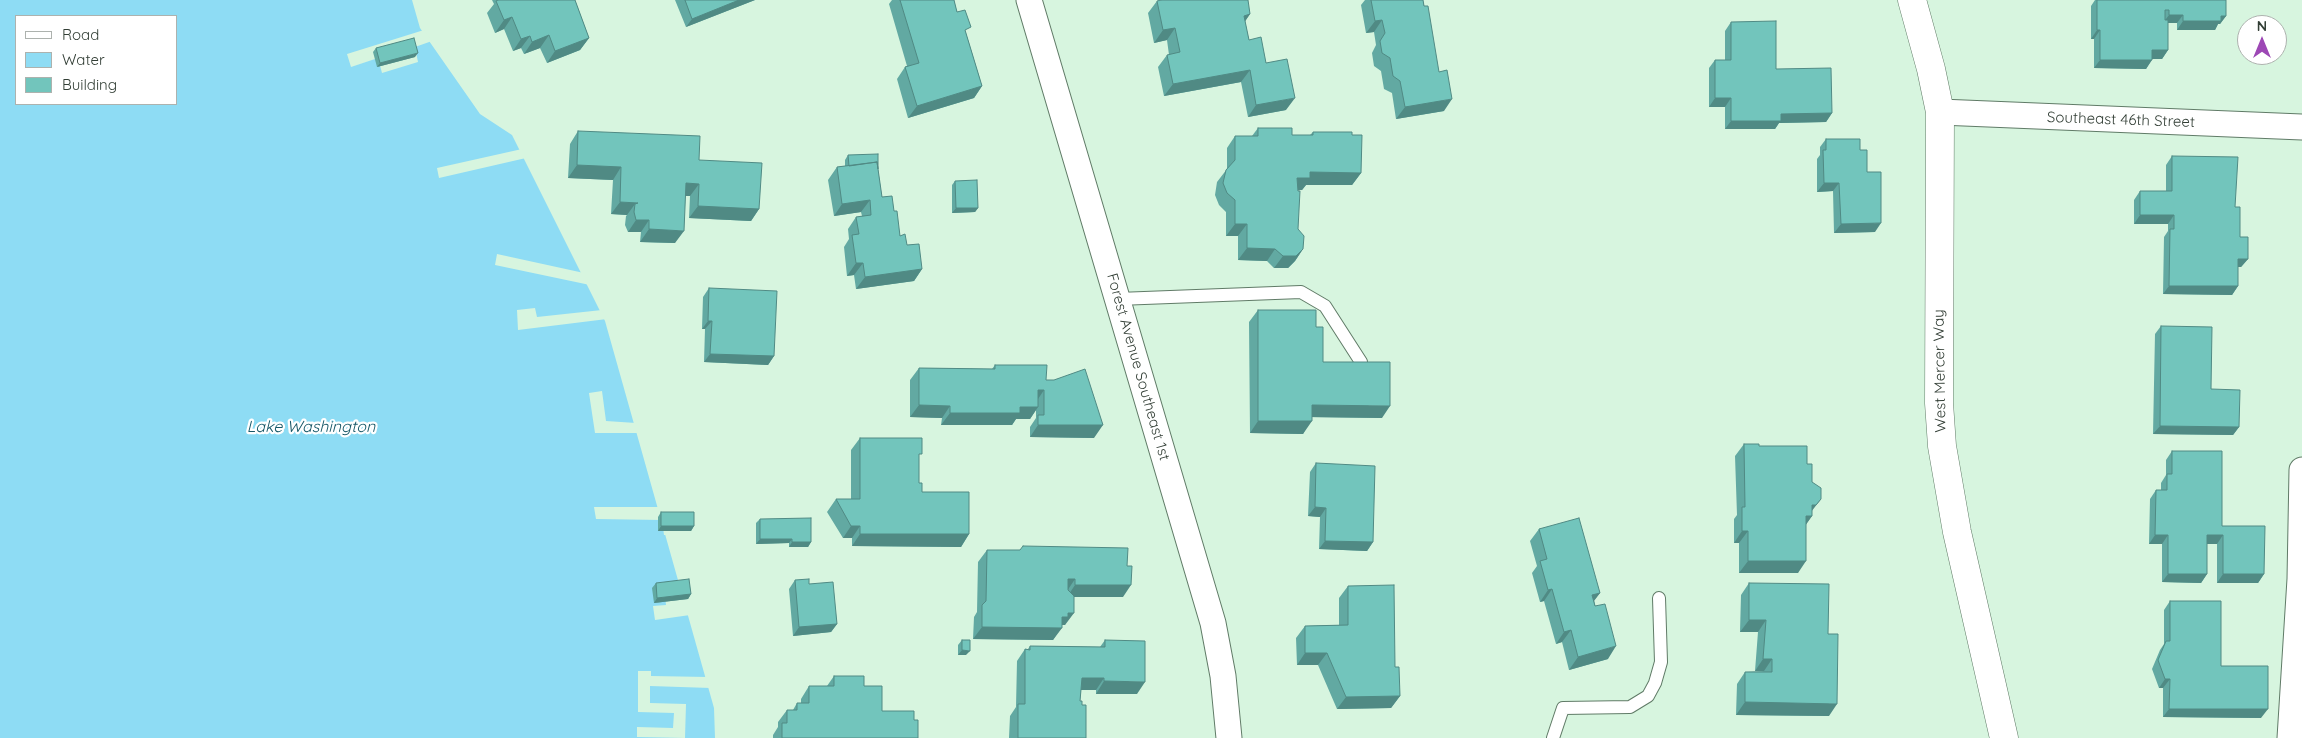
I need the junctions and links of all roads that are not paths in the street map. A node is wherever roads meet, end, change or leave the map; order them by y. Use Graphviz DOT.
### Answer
graph roads {
  1 [pos="1029,0"];
  2 [pos="1912,0"];
  3 [pos="1940,112"];
  4 [pos="2302,127"];
  5 [pos="1118,299"];
  6 [pos="1361,362"];
  7 [pos="2302,470"];
  8 [pos="1659,598"];
  9 [pos="1229,738"];
  10 [pos="1553,738"];
  11 [pos="2004,738"];
  12 [pos="2290,738"];
  1 -- 5 [label="street, Forest Avenue Southeast 1st"];
  2 -- 3 [label="street, West Mercer Way"];
  3 -- 4 [label="street, Southeast 46th Street"];
  3 -- 11 [label="street, West Mercer Way"];
  5 -- 6 [label="lane"];
  5 -- 9 [label="street, Forest Avenue Southeast 1st"];
  7 -- 12 [label="street"];
  8 -- 10 [label="lane"];
}
